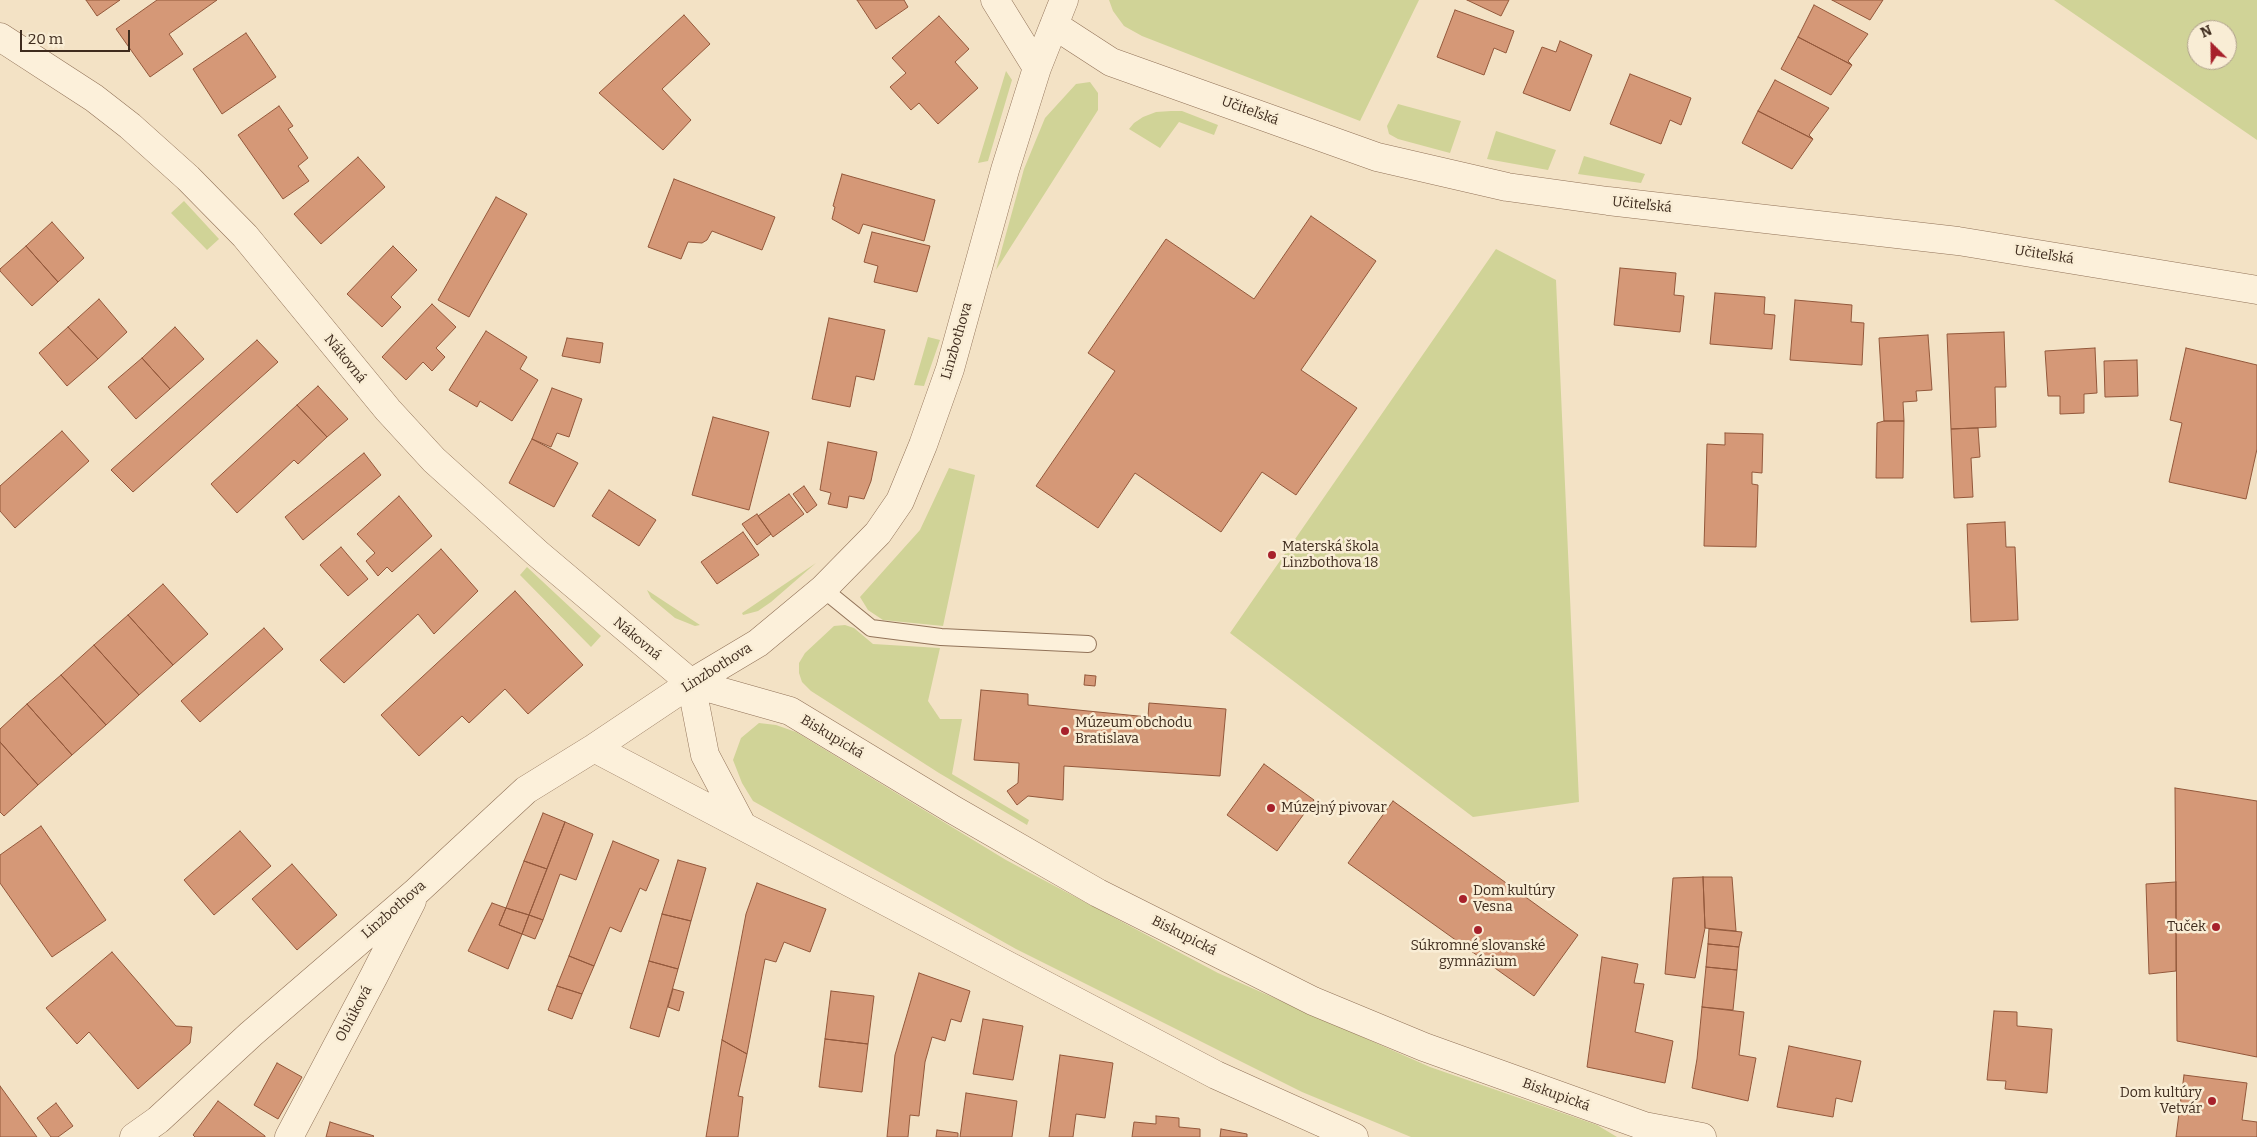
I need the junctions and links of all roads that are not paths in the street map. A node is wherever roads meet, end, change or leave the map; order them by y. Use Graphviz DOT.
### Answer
graph roads {
  1 [pos="995,0"];
  2 [pos="1064,0"];
  3 [pos="1054,25"];
  4 [pos="0,37"];
  5 [pos="1037,68"];
  6 [pos="2257,290"];
  7 [pos="823,589"];
  8 [pos="1088,644"];
  9 [pos="691,683"];
  10 [pos="594,748"];
  11 [pos="742,824"];
  12 [pos="417,890"];
  13 [pos="1642,1132"];
  14 [pos="134,1137"];
  15 [pos="289,1137"];
  16 [pos="1354,1137"];
  17 [pos="1702,1137"];
  1 -- 5 [label="street"];
  2 -- 3 [label="street, Linzbothova"];
  3 -- 5 [label="street, Linzbothova"];
  3 -- 6 [label="street, Učiteľská"];
  4 -- 9 [label="street, Nákovná"];
  5 -- 7 [label="street, Linzbothova"];
  7 -- 8 [label="lane"];
  7 -- 9 [label="street, Linzbothova"];
  9 -- 10 [label="street, Linzbothova"];
  9 -- 11 [label="street"];
  9 -- 13 [label="street, Biskupická"];
  10 -- 11 [label="street"];
  10 -- 12 [label="street, Linzbothova"];
  11 -- 16 [label="street"];
  12 -- 14 [label="street, Linzbothova"];
  12 -- 15 [label="street, Oblúková"];
  13 -- 17 [label="street, Biskupická"];
}
